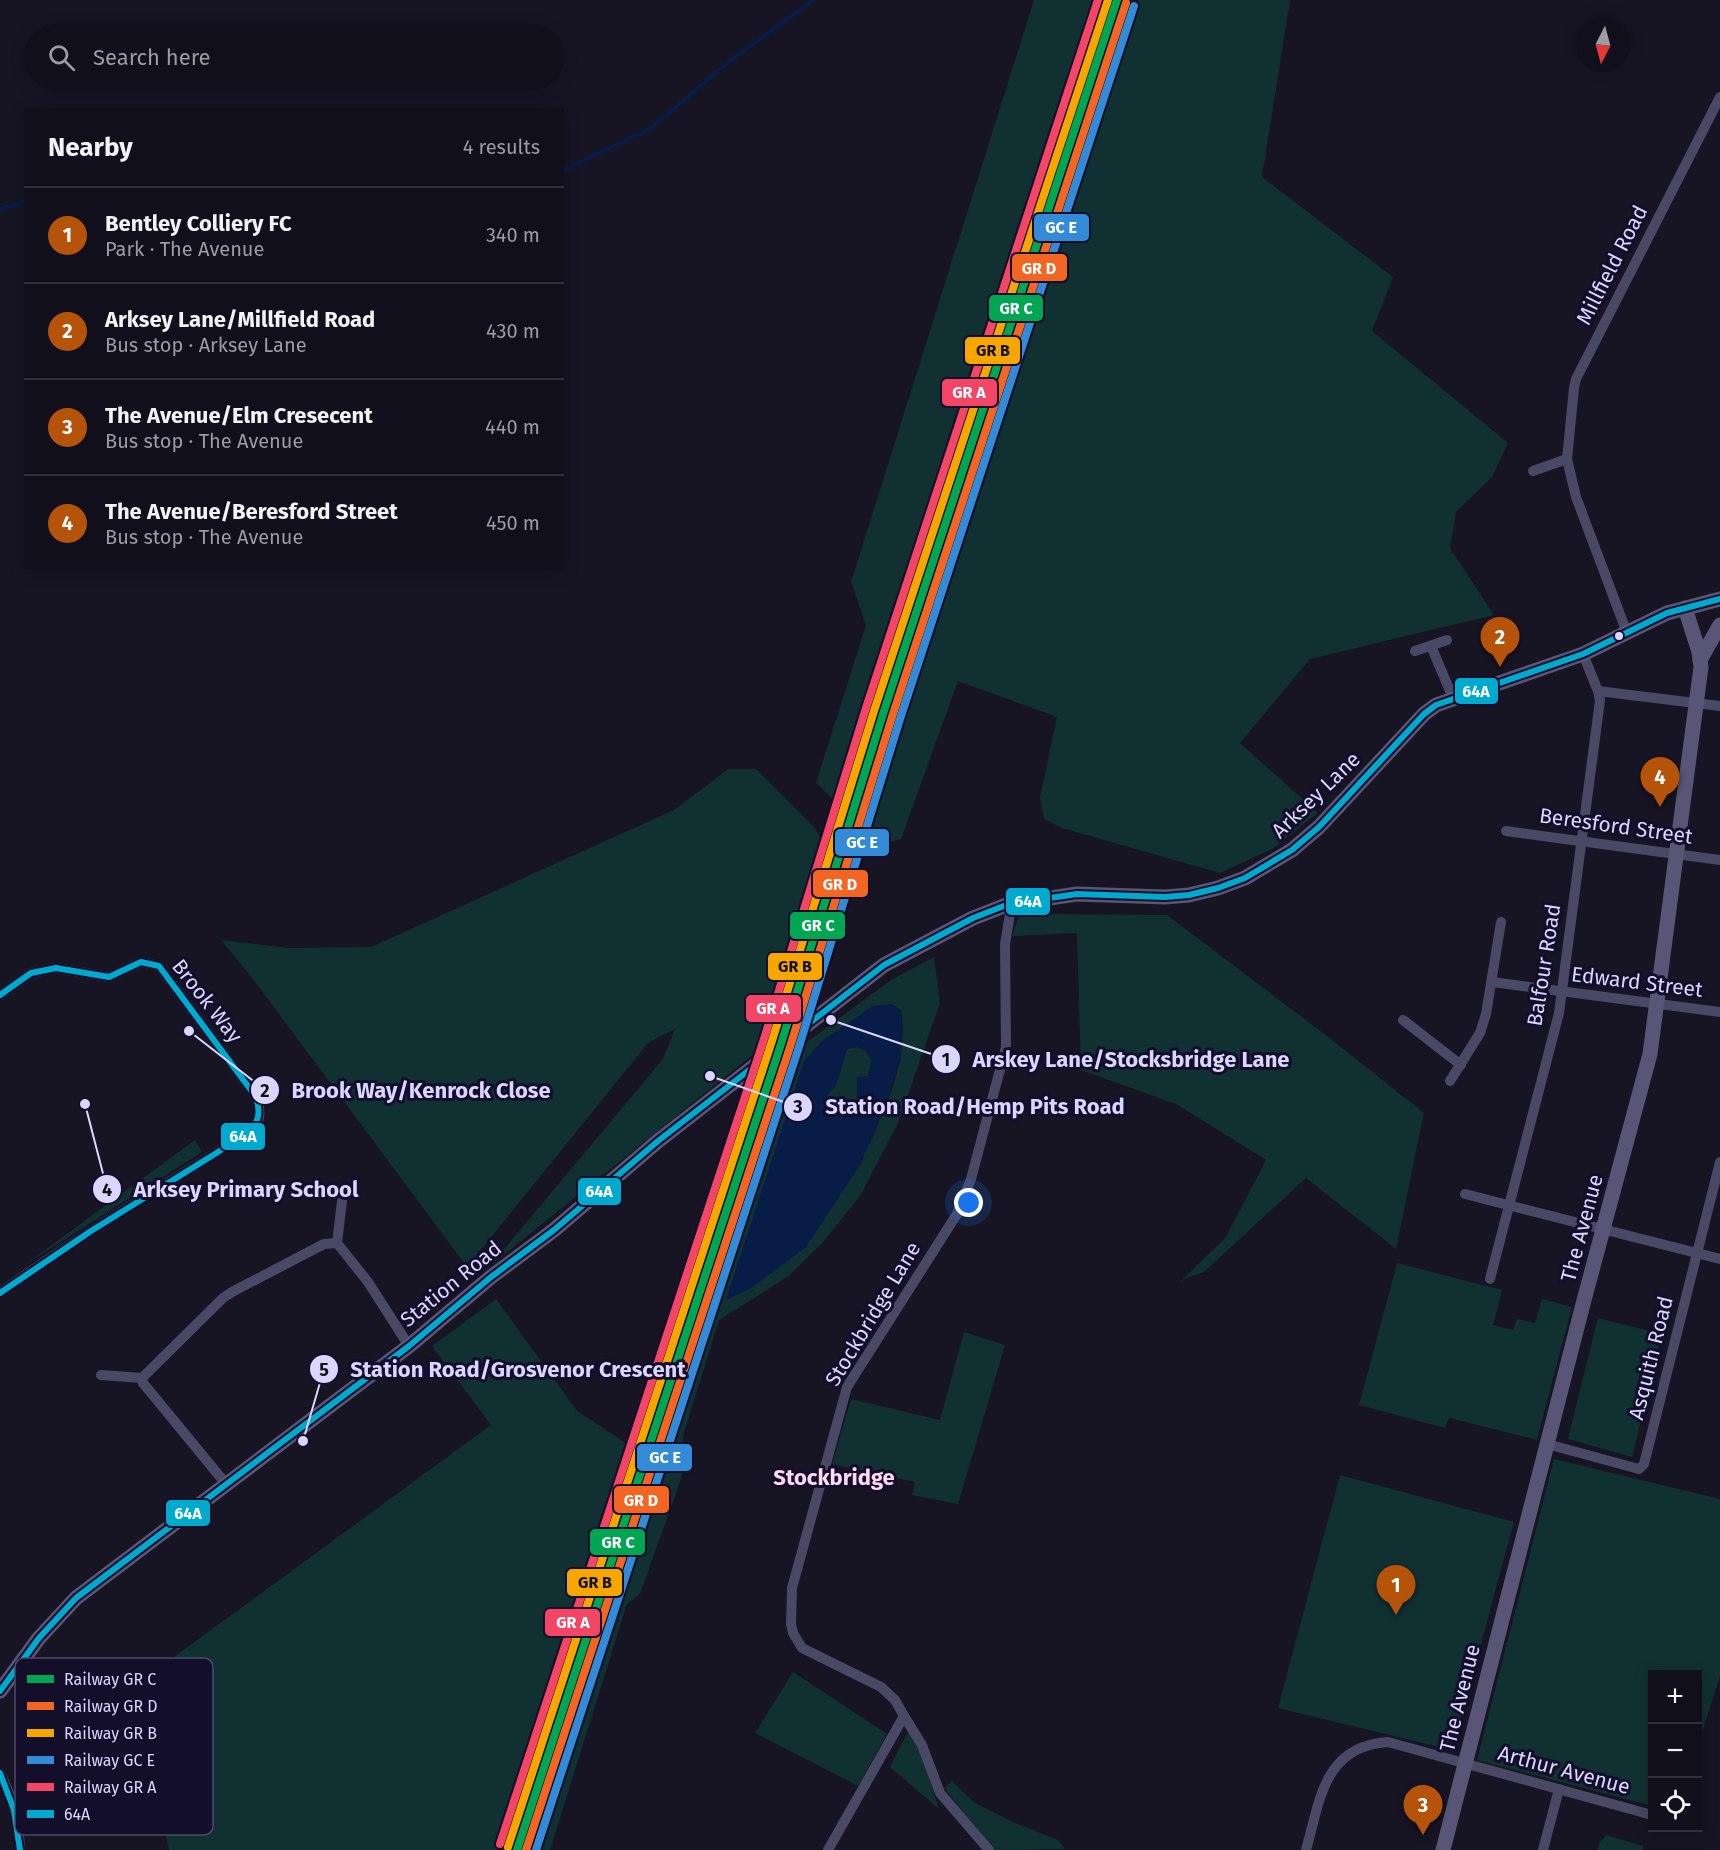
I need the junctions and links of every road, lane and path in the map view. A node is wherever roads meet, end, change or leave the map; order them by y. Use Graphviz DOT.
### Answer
graph roads {
  1 [pos="1720,97"];
  2 [pos="1567,459"];
  3 [pos="1533,471"];
  4 [pos="1720,599"];
  5 [pos="1685,608"];
  6 [pos="1720,625"];
  7 [pos="1627,633"];
  8 [pos="1447,640"];
  9 [pos="1431,646"];
  10 [pos="1415,651"];
  11 [pos="1582,654"];
  12 [pos="1700,660"];
  13 [pos="1598,691"];
  14 [pos="1453,698"];
  15 [pos="1696,703"];
  16 [pos="1720,706"];
  17 [pos="1506,831"];
  18 [pos="1582,841"];
  19 [pos="1676,854"];
  20 [pos="1720,860"];
  21 [pos="1009,904"];
  22 [pos="1501,922"];
  23 [pos="884,965"];
  24 [pos="1492,982"];
  25 [pos="1561,992"];
  26 [pos="0,995"];
  27 [pos="1658,1004"];
  28 [pos="1720,1012"];
  29 [pos="1403,1020"];
  30 [pos="1461,1065"];
  31 [pos="1450,1081"];
  32 [pos="1720,1162"];
  33 [pos="1464,1194"];
  34 [pos="342,1201"];
  35 [pos="1509,1205"];
  36 [pos="1603,1230"];
  37 [pos="337,1243"];
  38 [pos="1697,1253"];
  39 [pos="1720,1259"];
  40 [pos="1490,1279"];
  41 [pos="0,1293"];
  42 [pos="409,1346"];
  43 [pos="101,1375"];
  44 [pos="142,1378"];
  45 [pos="1547,1443"];
  46 [pos="226,1484"];
  47 [pos="24,1658"];
  48 [pos="15,1671"];
  49 [pos="0,1691"];
  50 [pos="904,1716"];
  51 [pos="1465,1764"];
  52 [pos="0,1773"];
  53 [pos="1559,1790"];
  54 [pos="1648,1814"];
  55 [pos="15,1818"];
  56 [pos="19,1835"];
  57 [pos="20,1850"];
  58 [pos="828,1850"];
  59 [pos="989,1850"];
  60 [pos="1306,1850"];
  61 [pos="1443,1850"];
  62 [pos="1543,1850"];
  1 -- 2 [label="street, Millfield Road"];
  2 -- 3 [label="street"];
  2 -- 7 [label="street, Millfield Road"];
  4 -- 5 [label="street, Arksey Lane"];
  5 -- 7 [label="street, Arksey Lane"];
  5 -- 12 [label="street, The Avenue"];
  6 -- 12 [label="street"];
  7 -- 11 [label="street, Arksey Lane"];
  8 -- 9 [label="street"];
  9 -- 10 [label="street"];
  9 -- 14 [label="street"];
  11 -- 13 [label="street, Balfour Road"];
  11 -- 14 [label="street, Arksey Lane"];
  12 -- 15 [label="street, The Avenue"];
  13 -- 15 [label="street"];
  13 -- 18 [label="street, Balfour Road"];
  14 -- 21 [label="street, Arksey Lane"];
  15 -- 16 [label="street"];
  15 -- 19 [label="street, The Avenue"];
  17 -- 18 [label="street, Beresford Street"];
  18 -- 19 [label="street, Beresford Street"];
  18 -- 25 [label="street, Balfour Road"];
  19 -- 20 [label="street, Beresford Street"];
  19 -- 27 [label="street, The Avenue"];
  21 -- 23 [label="street, Arksey Lane"];
  21 -- 50 [label="street, Stockbridge Lane"];
  22 -- 24 [label="street"];
  23 -- 42 [label="street, Station Road"];
  24 -- 25 [label="street, Edward Street"];
  24 -- 30 [label="street"];
  25 -- 27 [label="street, Edward Street"];
  25 -- 35 [label="street, Balfour Road"];
  26 -- 41 [label="street, Brook Way"];
  27 -- 28 [label="street, Edward Street"];
  27 -- 36 [label="street, The Avenue"];
  29 -- 30 [label="street"];
  30 -- 31 [label="street"];
  32 -- 38 [label="street, Asquith Road"];
  33 -- 35 [label="street"];
  34 -- 37 [label="street"];
  35 -- 36 [label="street"];
  35 -- 40 [label="street, Balfour Road"];
  36 -- 38 [label="street"];
  36 -- 45 [label="street, The Avenue"];
  37 -- 42 [label="street"];
  37 -- 44 [label="street"];
  38 -- 39 [label="street"];
  38 -- 45 [label="street, Asquith Road"];
  42 -- 46 [label="street, Station Road"];
  43 -- 44 [label="street"];
  44 -- 46 [label="street"];
  45 -- 51 [label="street, The Avenue"];
  46 -- 47 [label="street, Station Road"];
  48 -- 49 [label="street, Station Road"];
  50 -- 58 [label="street"];
  50 -- 59 [label="street, Stockbridge Lane"];
  51 -- 53 [label="street, Arthur Avenue"];
  51 -- 60 [label="street, Arthur Avenue"];
  51 -- 61 [label="street, The Avenue"];
  52 -- 55 [label="street"];
  53 -- 54 [label="street, Arthur Avenue"];
  53 -- 62 [label="street"];
  56 -- 57 [label="street"];
}
